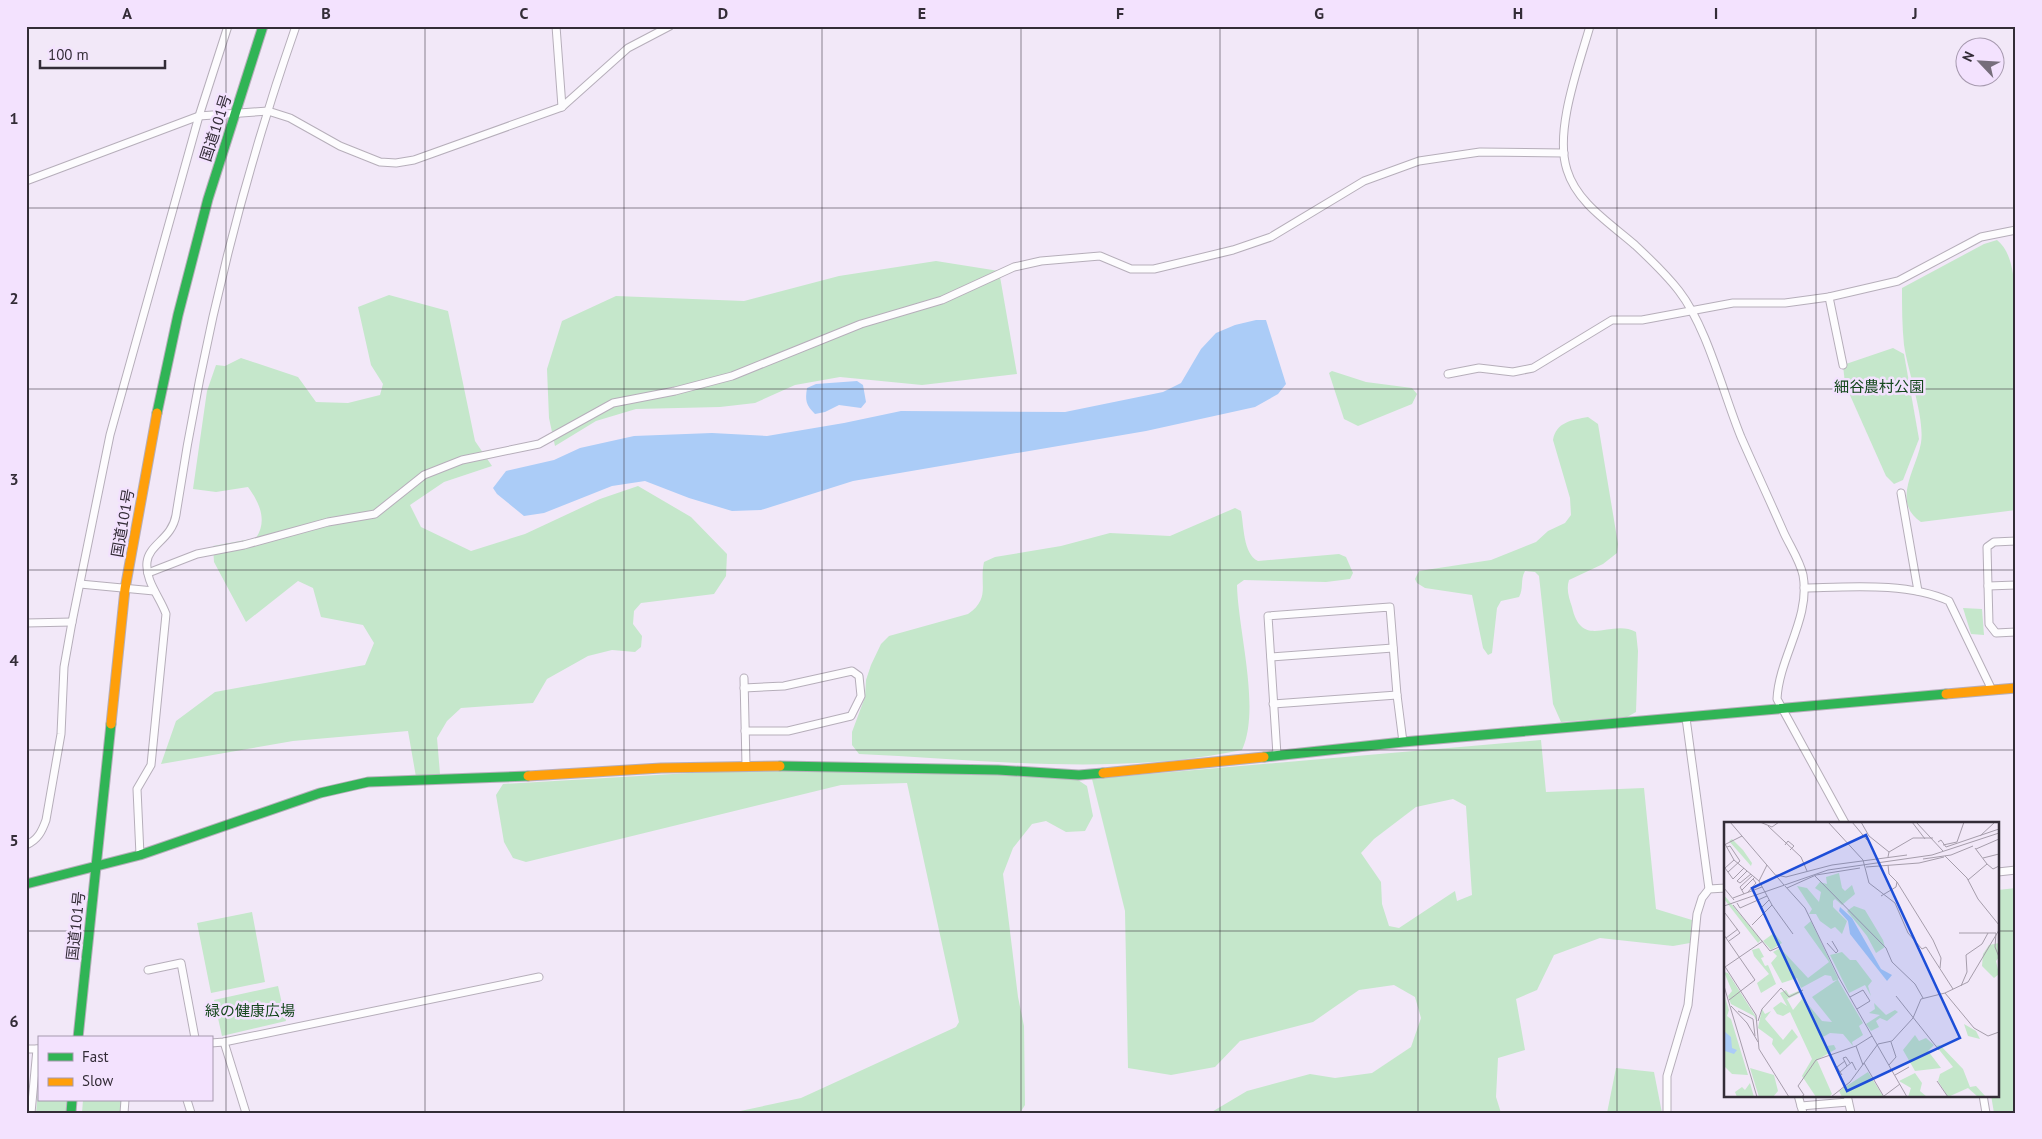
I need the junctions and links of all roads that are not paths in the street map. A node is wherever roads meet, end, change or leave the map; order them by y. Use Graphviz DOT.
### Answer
graph roads {
  1 [pos="228,26"];
  2 [pos="263,26"];
  3 [pos="296,26"];
  4 [pos="556,26"];
  5 [pos="670,26"];
  6 [pos="1590,26"];
  7 [pos="562,107"];
  8 [pos="268,111"];
  9 [pos="234,115"];
  10 [pos="199,116"];
  11 [pos="1564,153"];
  12 [pos="26,181"];
  13 [pos="2016,230"];
  14 [pos="1829,297"];
  15 [pos="1691,310"];
  16 [pos="1843,365"];
  17 [pos="1448,374"];
  18 [pos="1901,493"];
  19 [pos="2016,541"];
  20 [pos="148,573"];
  21 [pos="80,584"];
  22 [pos="2016,584"];
  23 [pos="1988,586"];
  24 [pos="1804,588"];
  25 [pos="125,589"];
  26 [pos="154,591"];
  27 [pos="1918,591"];
  28 [pos="72,622"];
  29 [pos="26,623"];
  30 [pos="2016,632"];
  31 [pos="1393,648"];
  32 [pos="1271,656"];
  33 [pos="744,678"];
  34 [pos="744,688"];
  35 [pos="2016,688"];
  36 [pos="1992,690"];
  37 [pos="1397,696"];
  38 [pos="1273,704"];
  39 [pos="1781,709"];
  40 [pos="1686,718"];
  41 [pos="745,732"];
  42 [pos="1403,742"];
  43 [pos="1278,755"];
  44 [pos="746,765"];
  45 [pos="1844,822"];
  46 [pos="26,845"];
  47 [pos="140,855"];
  48 [pos="97,865"];
  49 [pos="2016,870"];
  50 [pos="2000,872"];
  51 [pos="26,884"];
  52 [pos="1724,888"];
  53 [pos="1709,889"];
  54 [pos="148,970"];
  55 [pos="539,977"];
  56 [pos="78,1036"];
  57 [pos="195,1036"];
  58 [pos="224,1042"];
  59 [pos="212,1043"];
  60 [pos="26,1049"];
  61 [pos="38,1049"];
  62 [pos="1798,1096"];
  63 [pos="1983,1096"];
  64 [pos="1847,1099"];
  65 [pos="1802,1110"];
  66 [pos="31,1113"];
  67 [pos="246,1113"];
  68 [pos="1667,1113"];
  69 [pos="1850,1113"];
  70 [pos="1986,1113"];
  1 -- 10 [label="street"];
  2 -- 9 [label="main road, 国道101号"];
  3 -- 8 [label="street"];
  4 -- 7 [label="street"];
  5 -- 7 [label="street"];
  6 -- 11 [label="street"];
  7 -- 8 [label="street"];
  8 -- 9 [label="street"];
  8 -- 20 [label="street"];
  9 -- 10 [label="street"];
  9 -- 25 [label="main road, 国道101号"];
  10 -- 12 [label="street"];
  10 -- 21 [label="street"];
  11 -- 15 [label="street"];
  11 -- 20 [label="street"];
  13 -- 14 [label="street"];
  14 -- 15 [label="street"];
  14 -- 16 [label="street"];
  15 -- 17 [label="street"];
  15 -- 24 [label="street"];
  18 -- 27 [label="street"];
  19 -- 23 [label="street"];
  20 -- 26 [label="street"];
  21 -- 25 [label="street"];
  21 -- 28 [label="street"];
  22 -- 23 [label="street"];
  23 -- 30 [label="street"];
  24 -- 27 [label="street"];
  24 -- 39 [label="street"];
  25 -- 26 [label="street"];
  25 -- 48 [label="main road, 国道101号"];
  26 -- 47 [label="street"];
  27 -- 36 [label="street"];
  28 -- 29 [label="street"];
  28 -- 46 [label="street"];
  31 -- 32 [label="street"];
  31 -- 32 [label="street"];
  31 -- 37 [label="street"];
  32 -- 38 [label="street"];
  33 -- 34 [label="street"];
  34 -- 41 [label="street"];
  34 -- 41 [label="street"];
  35 -- 36 [label="main road"];
  36 -- 39 [label="main road"];
  37 -- 38 [label="street"];
  37 -- 42 [label="street"];
  38 -- 43 [label="street"];
  39 -- 40 [label="main road"];
  39 -- 45 [label="street"];
  40 -- 42 [label="main road"];
  40 -- 53 [label="street"];
  41 -- 44 [label="street"];
  42 -- 43 [label="main road"];
  43 -- 44 [label="main road"];
  44 -- 47 [label="main road"];
  47 -- 48 [label="main road"];
  48 -- 51 [label="main road"];
  48 -- 56 [label="main road, 国道101号"];
  49 -- 50 [label="street"];
  52 -- 53 [label="street"];
  53 -- 68 [label="street"];
  54 -- 57 [label="street"];
  55 -- 58 [label="street"];
  58 -- 59 [label="street"];
  58 -- 67 [label="street"];
  60 -- 61 [label="street"];
  61 -- 66 [label="street"];
  62 -- 65 [label="street"];
  63 -- 70 [label="street"];
  64 -- 65 [label="street"];
  64 -- 69 [label="street"];
}
